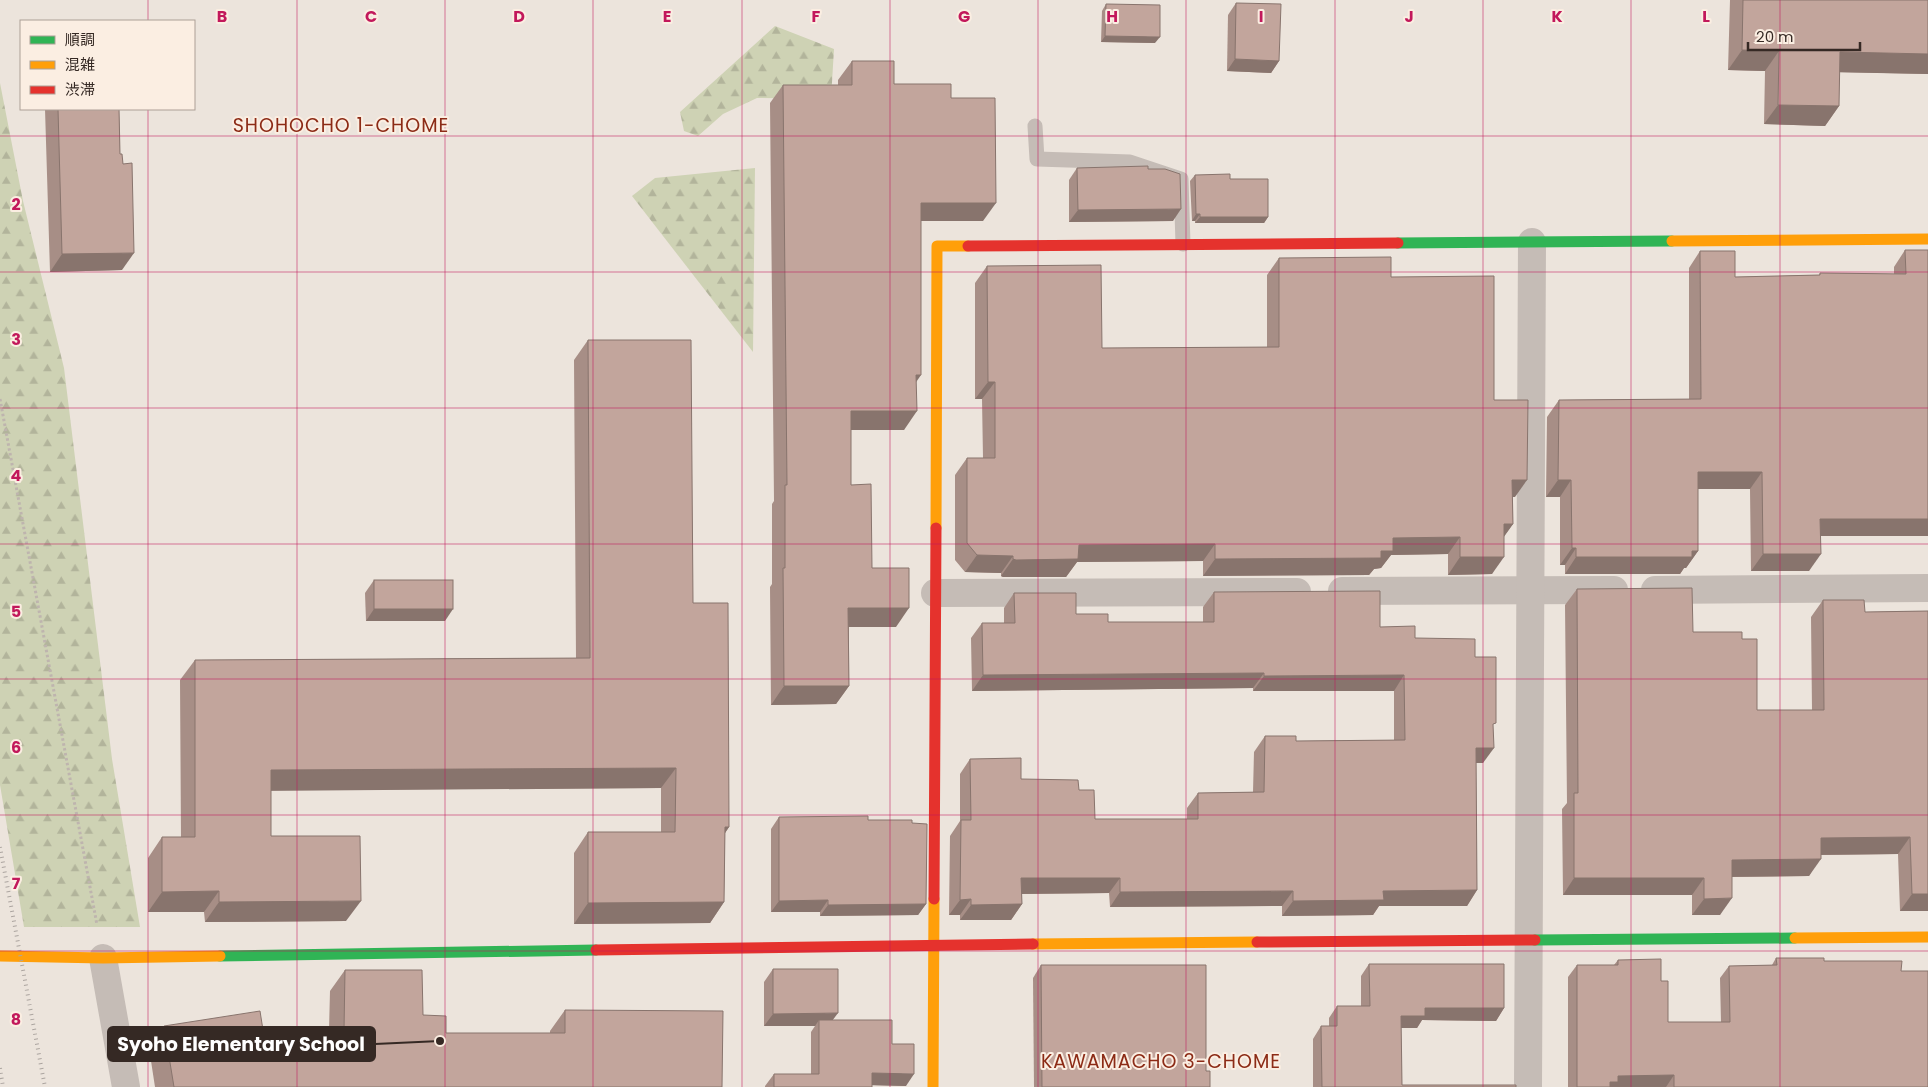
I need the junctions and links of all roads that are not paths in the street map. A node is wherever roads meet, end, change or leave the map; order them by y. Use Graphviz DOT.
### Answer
graph roads {
  1 [pos="1035,126"];
  2 [pos="1928,239"];
  3 [pos="1532,242"];
  4 [pos="1183,244"];
  5 [pos="1928,588"];
  6 [pos="1531,590"];
  7 [pos="935,593"];
  8 [pos="1928,937"];
  9 [pos="1529,939"];
  10 [pos="934,944"];
  11 [pos="0,956"];
  12 [pos="104,958"];
  13 [pos="126,1087"];
  14 [pos="933,1087"];
  15 [pos="1528,1087"];
  1 -- 4 [label="lane"];
  2 -- 3 [label="street"];
  3 -- 4 [label="street"];
  3 -- 6 [label="street"];
  4 -- 7 [label="street"];
  5 -- 6 [label="street"];
  6 -- 7 [label="street"];
  6 -- 9 [label="street"];
  7 -- 10 [label="street"];
  8 -- 9 [label="street"];
  9 -- 10 [label="street"];
  9 -- 15 [label="street"];
  10 -- 12 [label="street"];
  10 -- 14 [label="street"];
  11 -- 12 [label="street"];
  12 -- 13 [label="street"];
}
